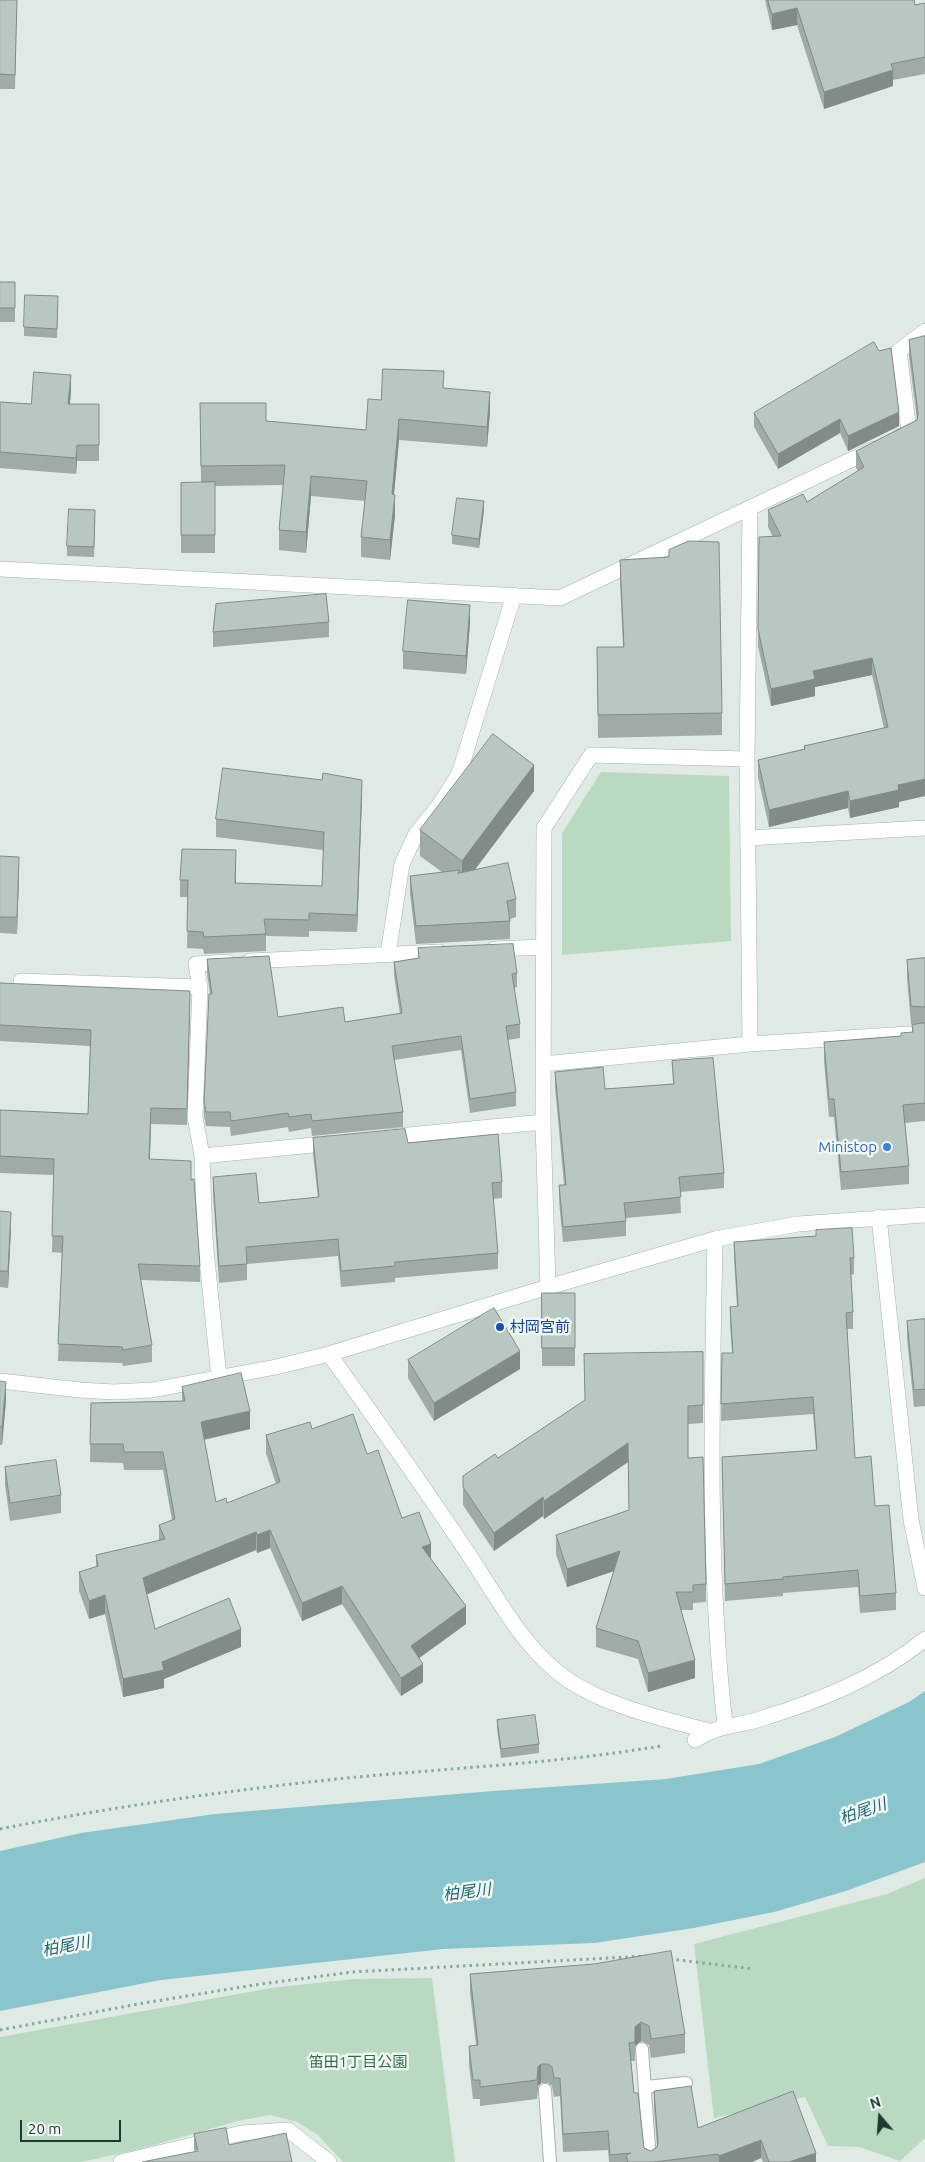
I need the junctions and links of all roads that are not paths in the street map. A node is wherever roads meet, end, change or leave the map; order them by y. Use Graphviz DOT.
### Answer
graph roads {
  1 [pos="925,331"];
  2 [pos="750,509"];
  3 [pos="0,569"];
  4 [pos="514,595"];
  5 [pos="746,759"];
  6 [pos="925,828"];
  7 [pos="748,838"];
  8 [pos="543,947"];
  9 [pos="475,950"];
  10 [pos="456,951"];
  11 [pos="388,954"];
  12 [pos="21,981"];
  13 [pos="200,987"];
  14 [pos="925,1034"];
  15 [pos="750,1044"];
  16 [pos="543,1064"];
  17 [pos="543,1122"];
  18 [pos="378,1138"];
  19 [pos="348,1141"];
  20 [pos="202,1156"];
  21 [pos="925,1215"];
  22 [pos="879,1217"];
  23 [pos="715,1239"];
  24 [pos="548,1287"];
  25 [pos="329,1354"];
  26 [pos="219,1378"];
  27 [pos="0,1381"];
  28 [pos="925,1588"];
  29 [pos="925,1639"];
  30 [pos="725,1726"];
  31 [pos="709,1731"];
  32 [pos="695,1740"];
  33 [pos="642,2049"];
  34 [pos="686,2083"];
  35 [pos="645,2087"];
  36 [pos="545,2090"];
  37 [pos="121,2162"];
  38 [pos="330,2162"];
  39 [pos="550,2162"];
  40 [pos="650,2162"];
  1 -- 2 [label="street"];
  2 -- 4 [label="street"];
  2 -- 5 [label="street"];
  3 -- 4 [label="street"];
  4 -- 11 [label="street"];
  5 -- 7 [label="street"];
  5 -- 8 [label="street"];
  6 -- 7 [label="street"];
  7 -- 15 [label="street"];
  8 -- 9 [label="street"];
  8 -- 16 [label="street"];
  10 -- 11 [label="street"];
  11 -- 13 [label="street"];
  12 -- 13 [label="street"];
  13 -- 20 [label="street"];
  14 -- 15 [label="street"];
  15 -- 16 [label="street"];
  16 -- 17 [label="street"];
  17 -- 18 [label="street"];
  17 -- 24 [label="street"];
  19 -- 20 [label="street"];
  20 -- 26 [label="street"];
  21 -- 22 [label="street"];
  22 -- 23 [label="street"];
  22 -- 28 [label="street"];
  23 -- 24 [label="street"];
  23 -- 30 [label="street"];
  24 -- 25 [label="street"];
  25 -- 26 [label="street"];
  25 -- 31 [label="street"];
  26 -- 27 [label="street"];
  29 -- 30 [label="street"];
  30 -- 31 [label="street"];
  31 -- 32 [label="street"];
  33 -- 35 [label="lane"];
  34 -- 35 [label="lane"];
  35 -- 40 [label="lane"];
  36 -- 39 [label="lane"];
  37 -- 38 [label="street"];
}
